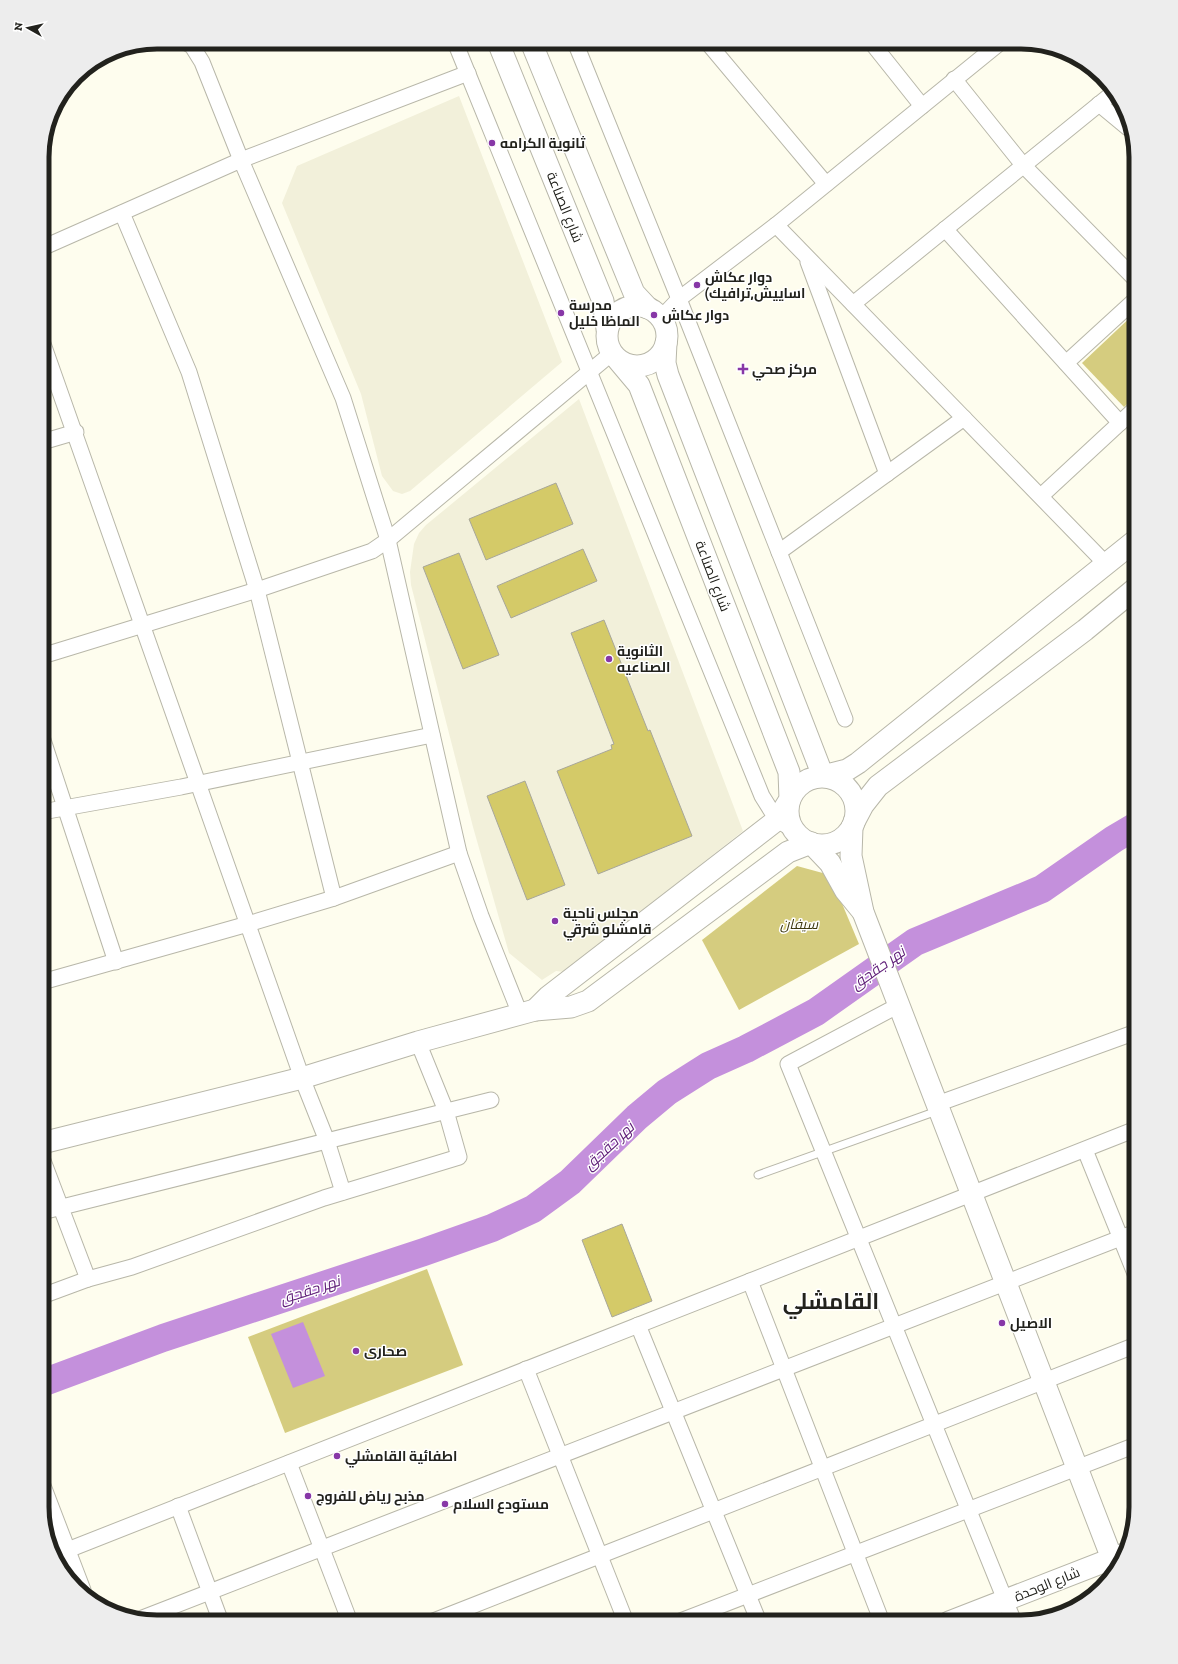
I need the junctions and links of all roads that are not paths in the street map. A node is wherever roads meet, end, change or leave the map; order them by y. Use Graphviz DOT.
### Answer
graph roads {
  1 [pos="194,49"];
  2 [pos="458,49"];
  3 [pos="501,49"];
  4 [pos="534,49"];
  5 [pos="578,49"];
  6 [pos="713,49"];
  7 [pos="877,49"];
  8 [pos="992,49"];
  9 [pos="468,73"];
  10 [pos="954,79"];
  11 [pos="1110,95"];
  12 [pos="1099,104"];
  13 [pos="922,106"];
  14 [pos="1124,124"];
  15 [pos="241,160"];
  16 [pos="1023,165"];
  17 [pos="826,184"];
  18 [pos="122,213"];
  19 [pos="776,225"];
  20 [pos="945,229"];
  21 [pos="49,245"];
  22 [pos="806,256"];
  23 [pos="1129,273"];
  24 [pos="680,299"];
  25 [pos="853,304"];
  26 [pos="1129,304"];
  27 [pos="655,313"];
  28 [pos="608,328"];
  29 [pos="666,343"];
  30 [pos="615,356"];
  31 [pos="49,360"];
  32 [pos="1066,363"];
  33 [pos="589,371"];
  34 [pos="1129,415"];
  35 [pos="964,418"];
  36 [pos="1120,423"];
  37 [pos="76,432"];
  38 [pos="49,440"];
  39 [pos="887,474"];
  40 [pos="1041,496"];
  41 [pos="388,540"];
  42 [pos="1129,546"];
  43 [pos="779,552"];
  44 [pos="1107,565"];
  45 [pos="257,590"];
  46 [pos="1129,594"];
  47 [pos="142,624"];
  48 [pos="49,654"];
  49 [pos="845,720"];
  50 [pos="432,735"];
  51 [pos="49,759"];
  52 [pos="302,763"];
  53 [pos="823,776"];
  54 [pos="199,784"];
  55 [pos="790,799"];
  56 [pos="65,808"];
  57 [pos="49,811"];
  58 [pos="853,824"];
  59 [pos="786,825"];
  60 [pos="811,843"];
  61 [pos="459,853"];
  62 [pos="334,898"];
  63 [pos="863,912"];
  64 [pos="248,924"];
  65 [pos="116,962"];
  66 [pos="49,980"];
  67 [pos="897,999"];
  68 [pos="528,1012"];
  69 [pos="1129,1035"];
  70 [pos="418,1042"];
  71 [pos="302,1078"];
  72 [pos="491,1100"];
  73 [pos="938,1107"];
  74 [pos="446,1111"];
  75 [pos="1129,1132"];
  76 [pos="49,1141"];
  77 [pos="327,1141"];
  78 [pos="1084,1150"];
  79 [pos="823,1152"];
  80 [pos="758,1175"];
  81 [pos="49,1177"];
  82 [pos="343,1192"];
  83 [pos="971,1194"];
  84 [pos="60,1207"];
  85 [pos="49,1210"];
  86 [pos="1129,1235"];
  87 [pos="858,1238"];
  88 [pos="1121,1238"];
  89 [pos="1129,1258"];
  90 [pos="88,1279"];
  91 [pos="750,1281"];
  92 [pos="1006,1283"];
  93 [pos="49,1293"];
  94 [pos="638,1325"];
  95 [pos="894,1327"];
  96 [pos="1129,1348"];
  97 [pos="526,1369"];
  98 [pos="784,1369"];
  99 [pos="1044,1382"];
  100 [pos="674,1412"];
  101 [pos="934,1425"];
  102 [pos="1129,1448"];
  103 [pos="560,1456"];
  104 [pos="289,1462"];
  105 [pos="822,1468"];
  106 [pos="1077,1468"];
  107 [pos="178,1506"];
  108 [pos="49,1509"];
  109 [pos="968,1510"];
  110 [pos="714,1511"];
  111 [pos="323,1548"];
  112 [pos="61,1552"];
  113 [pos="855,1553"];
  114 [pos="600,1556"];
  115 [pos="1115,1561"];
  116 [pos="1113,1565"];
  117 [pos="75,1577"];
  118 [pos="210,1592"];
  119 [pos="748,1595"];
  120 [pos="1009,1612"];
  121 [pos="150,1615"];
  122 [pos="218,1615"];
  123 [pos="347,1615"];
  124 [pos="449,1615"];
  125 [pos="623,1615"];
  126 [pos="696,1615"];
  127 [pos="756,1615"];
  128 [pos="879,1615"];
  129 [pos="991,1615"];
  1 -- 15 [label="street"];
  2 -- 9 [label="street"];
  3 -- 28 [label="street, شارع الصناعة"];
  4 -- 27 [label="street"];
  5 -- 24 [label="street"];
  6 -- 17 [label="street"];
  7 -- 13 [label="street"];
  8 -- 10 [label="street"];
  9 -- 15 [label="street"];
  9 -- 33 [label="street"];
  10 -- 13 [label="street"];
  10 -- 16 [label="street"];
  11 -- 12 [label="street"];
  12 -- 14 [label="street"];
  12 -- 16 [label="street"];
  13 -- 17 [label="street"];
  15 -- 18 [label="street"];
  15 -- 41 [label="street"];
  16 -- 20 [label="street"];
  16 -- 23 [label="street"];
  17 -- 19 [label="street"];
  18 -- 21 [label="street"];
  18 -- 45 [label="street"];
  19 -- 22 [label="street"];
  19 -- 24 [label="street"];
  20 -- 25 [label="street"];
  20 -- 32 [label="street"];
  22 -- 25 [label="street"];
  22 -- 39 [label="street"];
  24 -- 27 [label="street"];
  24 -- 43 [label="street"];
  25 -- 35 [label="street"];
  26 -- 32 [label="street"];
  27 -- 28 [label="street"];
  27 -- 29 [label="street"];
  28 -- 30 [label="street"];
  29 -- 30 [label="street"];
  29 -- 53 [label="street"];
  30 -- 33 [label="street"];
  30 -- 55 [label="street, شارع الصناعة"];
  31 -- 37 [label="street"];
  32 -- 36 [label="street"];
  33 -- 41 [label="street"];
  33 -- 59 [label="street"];
  34 -- 36 [label="street"];
  35 -- 39 [label="street"];
  35 -- 40 [label="street"];
  36 -- 40 [label="street"];
  37 -- 38 [label="street"];
  37 -- 47 [label="street"];
  39 -- 43 [label="street"];
  40 -- 44 [label="street"];
  41 -- 45 [label="street"];
  41 -- 50 [label="street"];
  42 -- 44 [label="street"];
  43 -- 49 [label="street"];
  44 -- 53 [label="street"];
  45 -- 47 [label="street"];
  45 -- 52 [label="street"];
  46 -- 58 [label="street"];
  47 -- 48 [label="street"];
  47 -- 54 [label="street"];
  50 -- 52 [label="street"];
  50 -- 61 [label="street"];
  51 -- 56 [label="street"];
  52 -- 54 [label="street"];
  52 -- 62 [label="street"];
  53 -- 55 [label="street"];
  53 -- 58 [label="street"];
  54 -- 56 [label="street"];
  54 -- 64 [label="street"];
  55 -- 59 [label="street"];
  56 -- 57 [label="street"];
  56 -- 65 [label="street"];
  58 -- 60 [label="street"];
  58 -- 63 [label="street"];
  59 -- 60 [label="street"];
  59 -- 68 [label="street"];
  60 -- 63 [label="street"];
  60 -- 68 [label="street"];
  61 -- 62 [label="street"];
  61 -- 68 [label="street"];
  62 -- 64 [label="street"];
  63 -- 67 [label="street"];
  64 -- 65 [label="street"];
  64 -- 71 [label="street"];
  65 -- 66 [label="street"];
  67 -- 73 [label="street"];
  67 -- 79 [label="street"];
  68 -- 70 [label="street"];
  69 -- 73 [label="street"];
  70 -- 71 [label="street"];
  70 -- 74 [label="street"];
  71 -- 76 [label="street"];
  71 -- 77 [label="street"];
  72 -- 74 [label="street"];
  73 -- 79 [label="lane"];
  73 -- 83 [label="street"];
  74 -- 77 [label="street"];
  74 -- 82 [label="street"];
  75 -- 78 [label="street"];
  77 -- 82 [label="street"];
  77 -- 84 [label="street"];
  78 -- 83 [label="street"];
  78 -- 88 [label="street"];
  79 -- 80 [label="lane"];
  79 -- 87 [label="street"];
  81 -- 84 [label="street"];
  82 -- 90 [label="street"];
  83 -- 87 [label="street"];
  83 -- 92 [label="street"];
  84 -- 85 [label="street"];
  84 -- 90 [label="street"];
  86 -- 88 [label="street"];
  87 -- 91 [label="street"];
  87 -- 95 [label="street"];
  88 -- 89 [label="street"];
  88 -- 92 [label="street"];
  90 -- 93 [label="street"];
  91 -- 94 [label="street"];
  91 -- 98 [label="street"];
  92 -- 95 [label="street"];
  92 -- 99 [label="street"];
  94 -- 97 [label="street"];
  94 -- 100 [label="street"];
  95 -- 98 [label="street"];
  95 -- 101 [label="street"];
  96 -- 99 [label="street"];
  97 -- 103 [label="street"];
  97 -- 104 [label="street"];
  98 -- 100 [label="street"];
  98 -- 105 [label="street"];
  99 -- 101 [label="street"];
  99 -- 106 [label="street"];
  100 -- 103 [label="street"];
  100 -- 110 [label="street"];
  101 -- 105 [label="street"];
  101 -- 109 [label="street"];
  102 -- 106 [label="street"];
  103 -- 111 [label="street"];
  103 -- 114 [label="street"];
  104 -- 107 [label="street"];
  104 -- 111 [label="street"];
  105 -- 110 [label="street"];
  105 -- 113 [label="street"];
  106 -- 109 [label="street"];
  106 -- 115 [label="street"];
  107 -- 112 [label="street"];
  107 -- 118 [label="street"];
  108 -- 112 [label="street"];
  109 -- 113 [label="street"];
  109 -- 120 [label="street"];
  110 -- 114 [label="street"];
  110 -- 119 [label="street"];
  111 -- 118 [label="street"];
  111 -- 123 [label="street"];
  112 -- 117 [label="street"];
  113 -- 119 [label="street"];
  113 -- 128 [label="street"];
  114 -- 124 [label="street"];
  114 -- 125 [label="street"];
  116 -- 120 [label="street, شارع الوحدة"];
  118 -- 121 [label="street"];
  118 -- 122 [label="street"];
  119 -- 126 [label="street"];
  119 -- 127 [label="street"];
  120 -- 129 [label="street, شارع الوحدة"];
}
